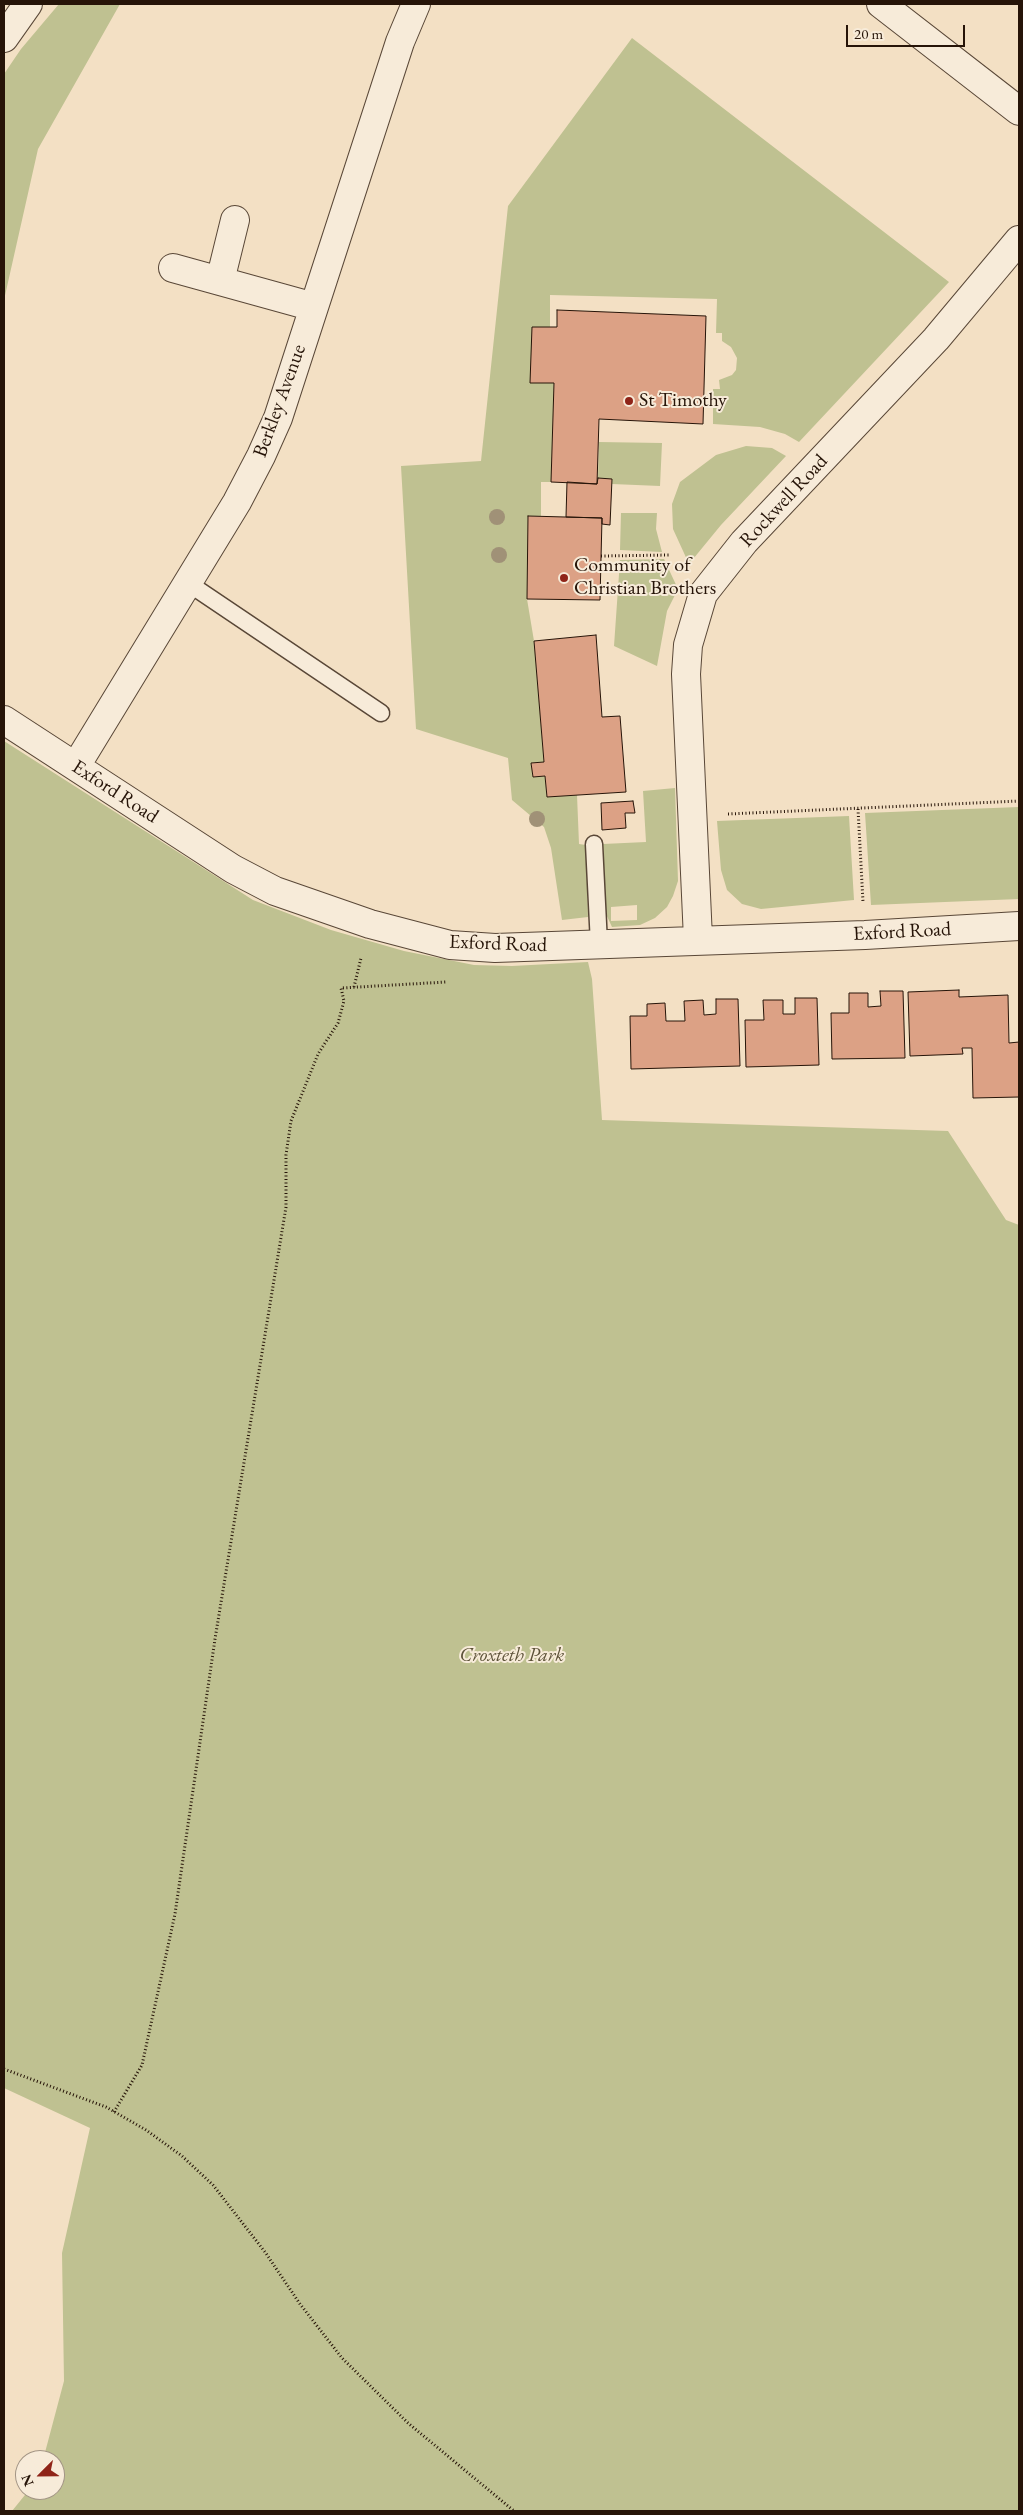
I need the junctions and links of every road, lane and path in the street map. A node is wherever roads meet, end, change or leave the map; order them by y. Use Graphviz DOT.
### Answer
graph roads {
  1 [pos="28,4"];
  2 [pos="416,4"];
  3 [pos="881,4"];
  4 [pos="4,38"];
  5 [pos="1019,111"];
  6 [pos="235,220"];
  7 [pos="1019,240"];
  8 [pos="173,268"];
  9 [pos="220,281"];
  10 [pos="314,307"];
  11 [pos="670,555"];
  12 [pos="601,556"];
  13 [pos="188,583"];
  14 [pos="381,713"];
  15 [pos="4,720"];
  16 [pos="76,766"];
  17 [pos="1019,801"];
  18 [pos="858,809"];
  19 [pos="693,816"];
  20 [pos="594,844"];
  21 [pos="1019,926"];
  22 [pos="865,935"];
  23 [pos="698,939"];
  24 [pos="599,944"];
  25 [pos="354,987"];
  26 [pos="4,2069"];
  27 [pos="114,2112"];
  28 [pos="514,2511"];
  1 -- 4 [label="street"];
  2 -- 10 [label="street, Berkley Avenue"];
  3 -- 5 [label="street"];
  6 -- 9 [label="street"];
  7 -- 19 [label="street, Rockwell Road"];
  8 -- 9 [label="street"];
  9 -- 10 [label="street"];
  10 -- 13 [label="street, Berkley Avenue"];
  11 -- 12 [label="path"];
  13 -- 14 [label="lane"];
  13 -- 16 [label="street, Berkley Avenue"];
  15 -- 16 [label="street, Exford Road"];
  16 -- 24 [label="street, Exford Road"];
  17 -- 18 [label="path"];
  18 -- 19 [label="path"];
  18 -- 22 [label="path"];
  19 -- 23 [label="street, Rockwell Road"];
  20 -- 24 [label="lane"];
  21 -- 22 [label="street, Exford Road"];
  22 -- 23 [label="street, Exford Road"];
  23 -- 24 [label="street, Exford Road"];
  25 -- 27 [label="path"];
  26 -- 27 [label="path"];
  27 -- 28 [label="path"];
}
